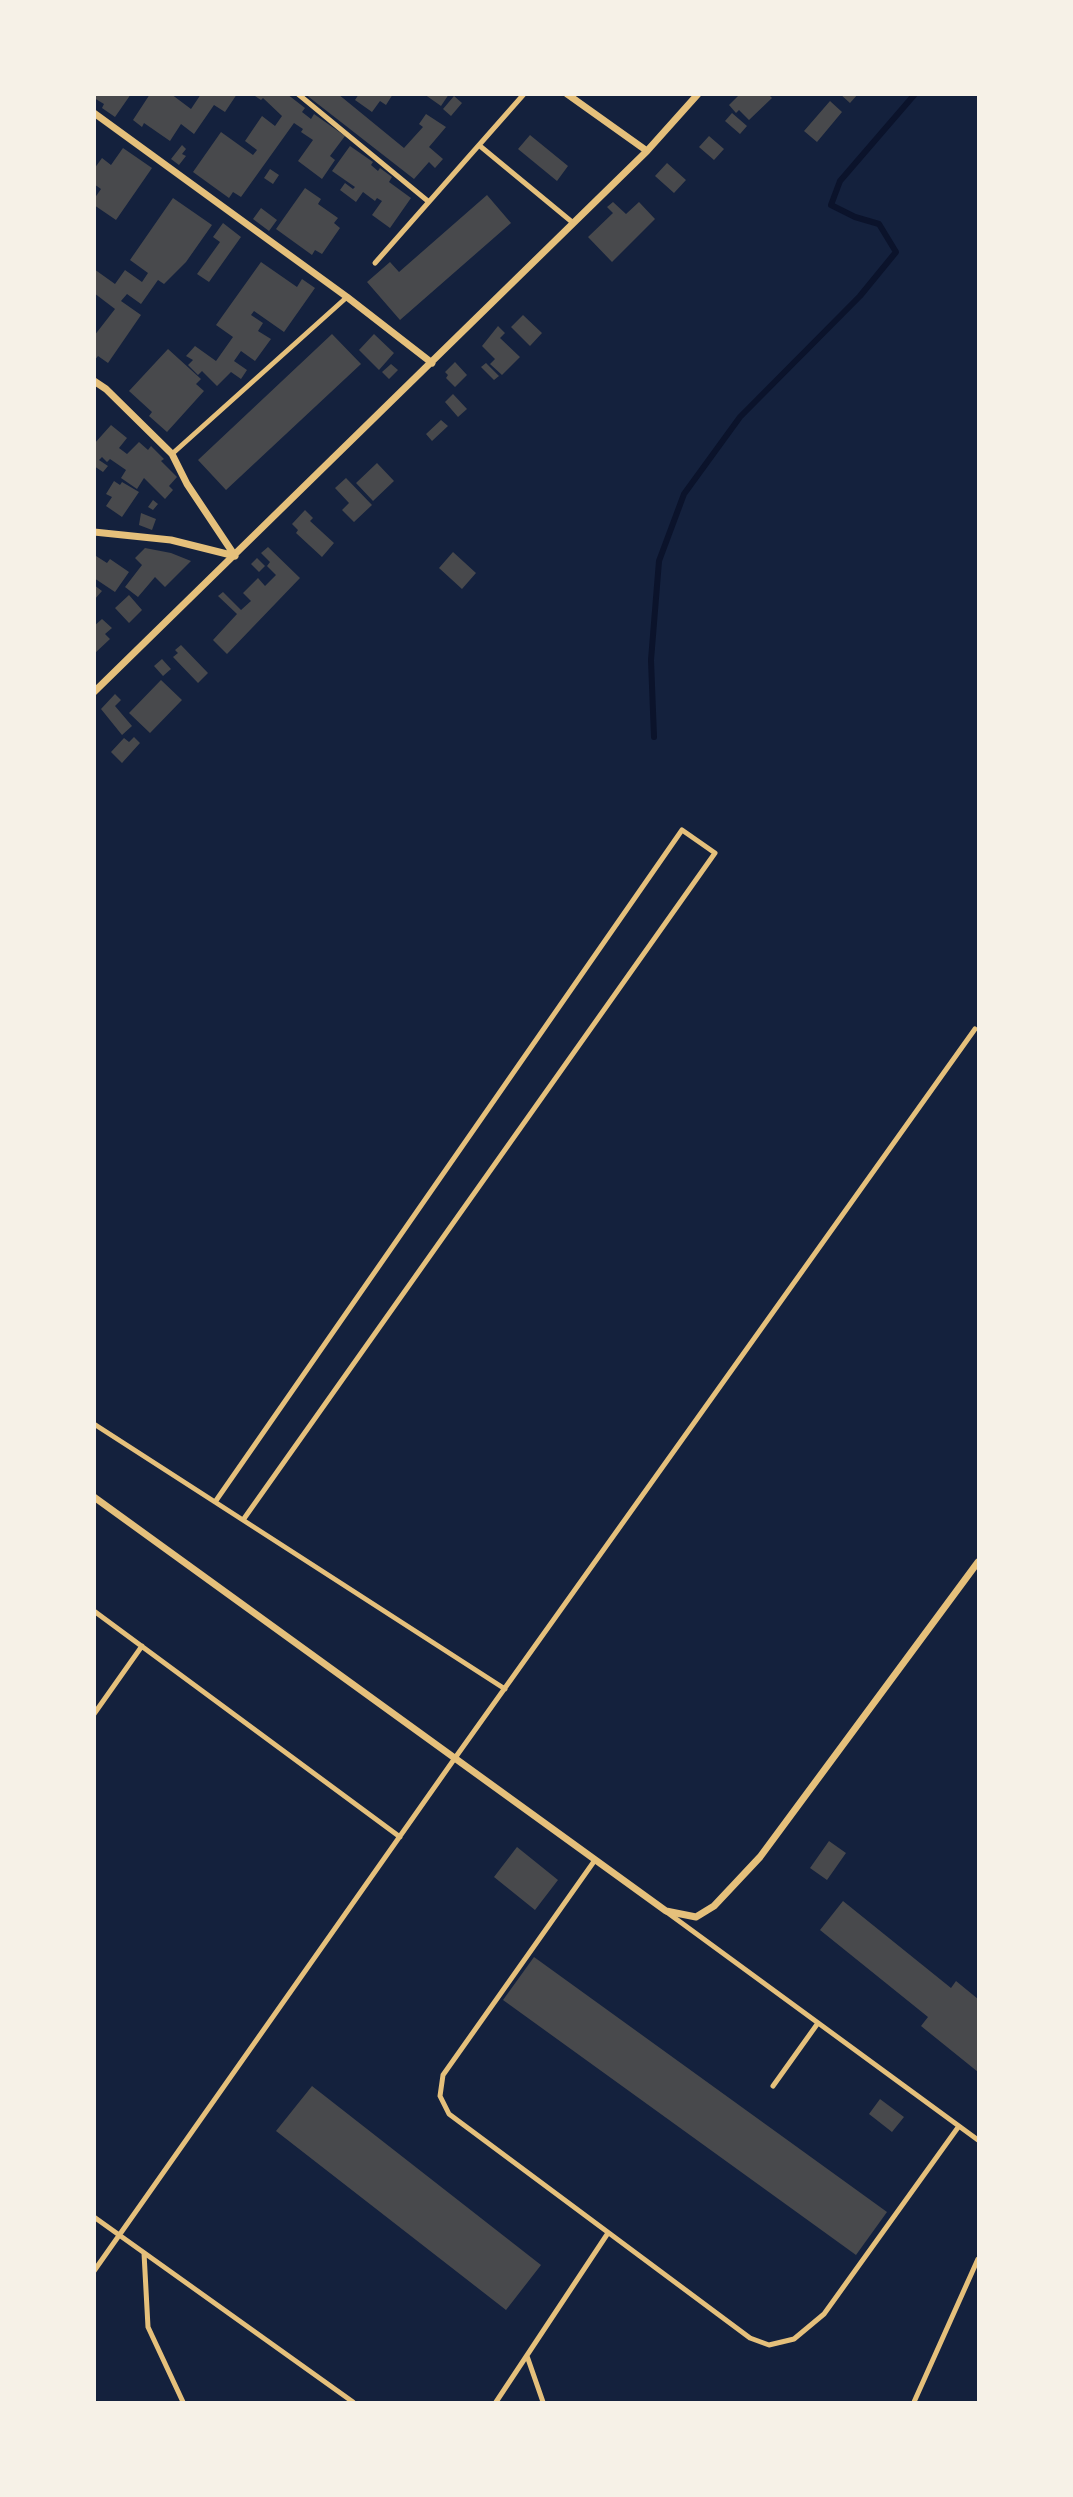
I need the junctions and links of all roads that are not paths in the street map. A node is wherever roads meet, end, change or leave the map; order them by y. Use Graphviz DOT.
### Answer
graph roads {
  1 [pos="298,94"];
  2 [pos="524,94"];
  3 [pos="567,94"];
  4 [pos="698,94"];
  5 [pos="94,113"];
  6 [pos="480,146"];
  7 [pos="647,151"];
  8 [pos="429,202"];
  9 [pos="572,222"];
  10 [pos="375,263"];
  11 [pos="347,297"];
  12 [pos="432,363"];
  13 [pos="94,381"];
  14 [pos="173,454"];
  15 [pos="94,532"];
  16 [pos="236,556"];
  17 [pos="94,692"];
  18 [pos="975,1030"];
  19 [pos="94,1423"];
  20 [pos="94,1497"];
  21 [pos="215,1502"];
  22 [pos="243,1520"];
  23 [pos="978,1562"];
  24 [pos="94,1611"];
  25 [pos="142,1646"];
  26 [pos="505,1689"];
  27 [pos="94,1714"];
  28 [pos="455,1758"];
  29 [pos="400,1837"];
  30 [pos="595,1860"];
  31 [pos="666,1911"];
  32 [pos="818,2023"];
  33 [pos="773,2086"];
  34 [pos="959,2126"];
  35 [pos="978,2140"];
  36 [pos="94,2217"];
  37 [pos="608,2232"];
  38 [pos="120,2235"];
  39 [pos="144,2253"];
  40 [pos="978,2259"];
  41 [pos="94,2271"];
  42 [pos="527,2356"];
  43 [pos="183,2403"];
  44 [pos="353,2403"];
  45 [pos="496,2403"];
  46 [pos="544,2403"];
  47 [pos="914,2403"];
  1 -- 8 [label="lane"];
  2 -- 6 [label="lane"];
  3 -- 7 [label="street"];
  4 -- 7 [label="street"];
  5 -- 11 [label="street"];
  6 -- 8 [label="lane"];
  6 -- 9 [label="lane"];
  7 -- 9 [label="street"];
  8 -- 10 [label="lane"];
  9 -- 12 [label="street"];
  11 -- 12 [label="street"];
  11 -- 14 [label="lane"];
  12 -- 16 [label="street"];
  13 -- 14 [label="street"];
  14 -- 16 [label="street"];
  15 -- 16 [label="street"];
  16 -- 17 [label="street"];
  18 -- 26 [label="lane"];
  19 -- 21 [label="lane"];
  20 -- 28 [label="street"];
  21 -- 22 [label="lane"];
  21 -- 22 [label="lane"];
  22 -- 26 [label="lane"];
  23 -- 31 [label="street"];
  24 -- 25 [label="lane"];
  25 -- 27 [label="lane"];
  25 -- 29 [label="lane"];
  26 -- 28 [label="lane"];
  28 -- 29 [label="lane"];
  28 -- 30 [label="street"];
  29 -- 38 [label="lane"];
  30 -- 31 [label="street"];
  30 -- 37 [label="lane"];
  31 -- 32 [label="lane"];
  32 -- 33 [label="lane"];
  32 -- 34 [label="lane"];
  34 -- 35 [label="lane"];
  34 -- 37 [label="lane"];
  36 -- 38 [label="lane"];
  37 -- 42 [label="lane"];
  38 -- 39 [label="lane"];
  38 -- 41 [label="lane"];
  39 -- 43 [label="lane"];
  39 -- 44 [label="lane"];
  40 -- 47 [label="lane"];
  42 -- 45 [label="lane"];
  42 -- 46 [label="lane"];
}
